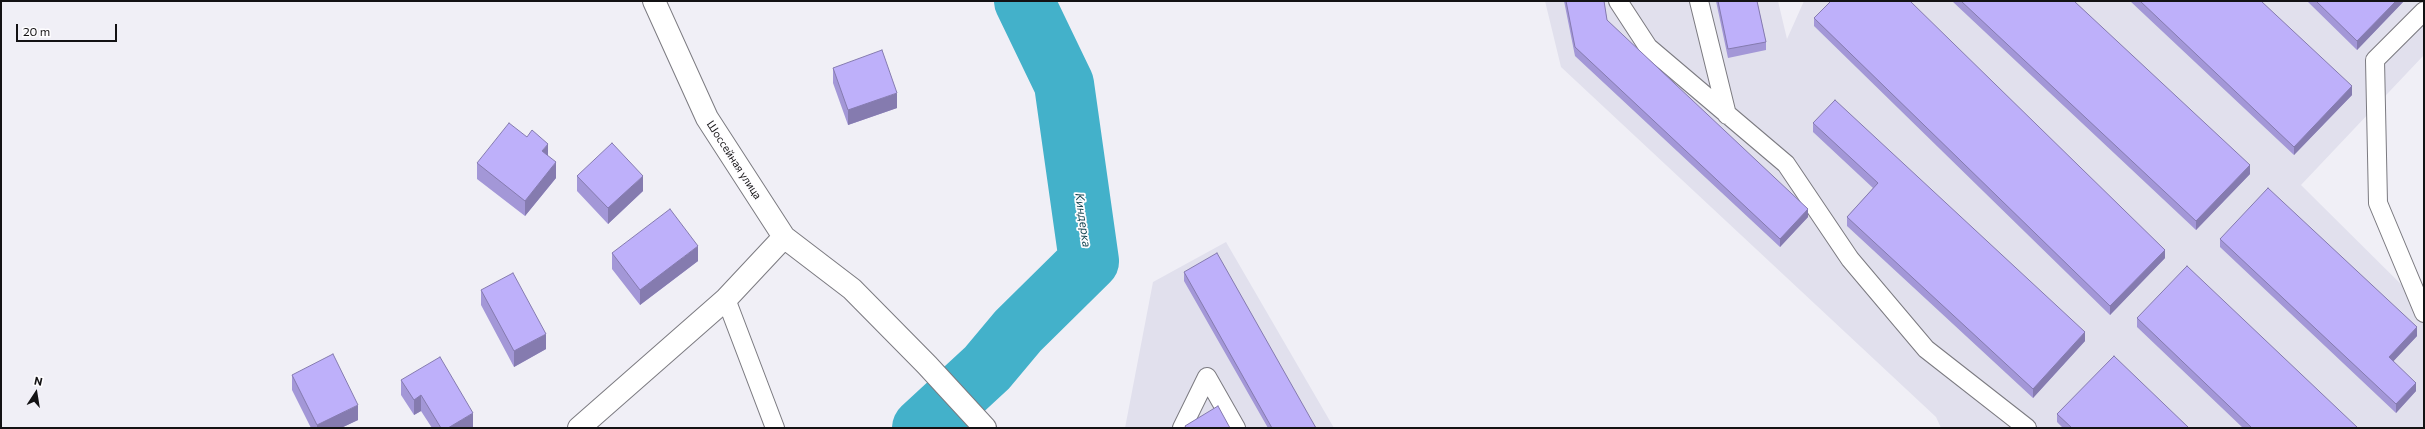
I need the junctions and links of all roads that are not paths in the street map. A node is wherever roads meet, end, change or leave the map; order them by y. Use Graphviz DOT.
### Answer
graph roads {
  1 [pos="654,1"];
  2 [pos="1618,1"];
  3 [pos="1699,1"];
  4 [pos="2424,11"];
  5 [pos="1727,115"];
  6 [pos="784,237"];
  7 [pos="726,299"];
  8 [pos="2424,313"];
  9 [pos="579,428"];
  10 [pos="775,428"];
  11 [pos="984,428"];
  12 [pos="1182,428"];
  13 [pos="1236,428"];
  14 [pos="2027,428"];
  1 -- 6 [label="street, Шоссейная улица"];
  2 -- 5 [label="lane"];
  3 -- 5 [label="lane"];
  4 -- 8 [label="lane"];
  5 -- 14 [label="lane"];
  6 -- 7 [label="street"];
  6 -- 11 [label="street, Шоссейная улица"];
  7 -- 9 [label="street"];
  7 -- 10 [label="lane"];
  12 -- 13 [label="lane"];
}
